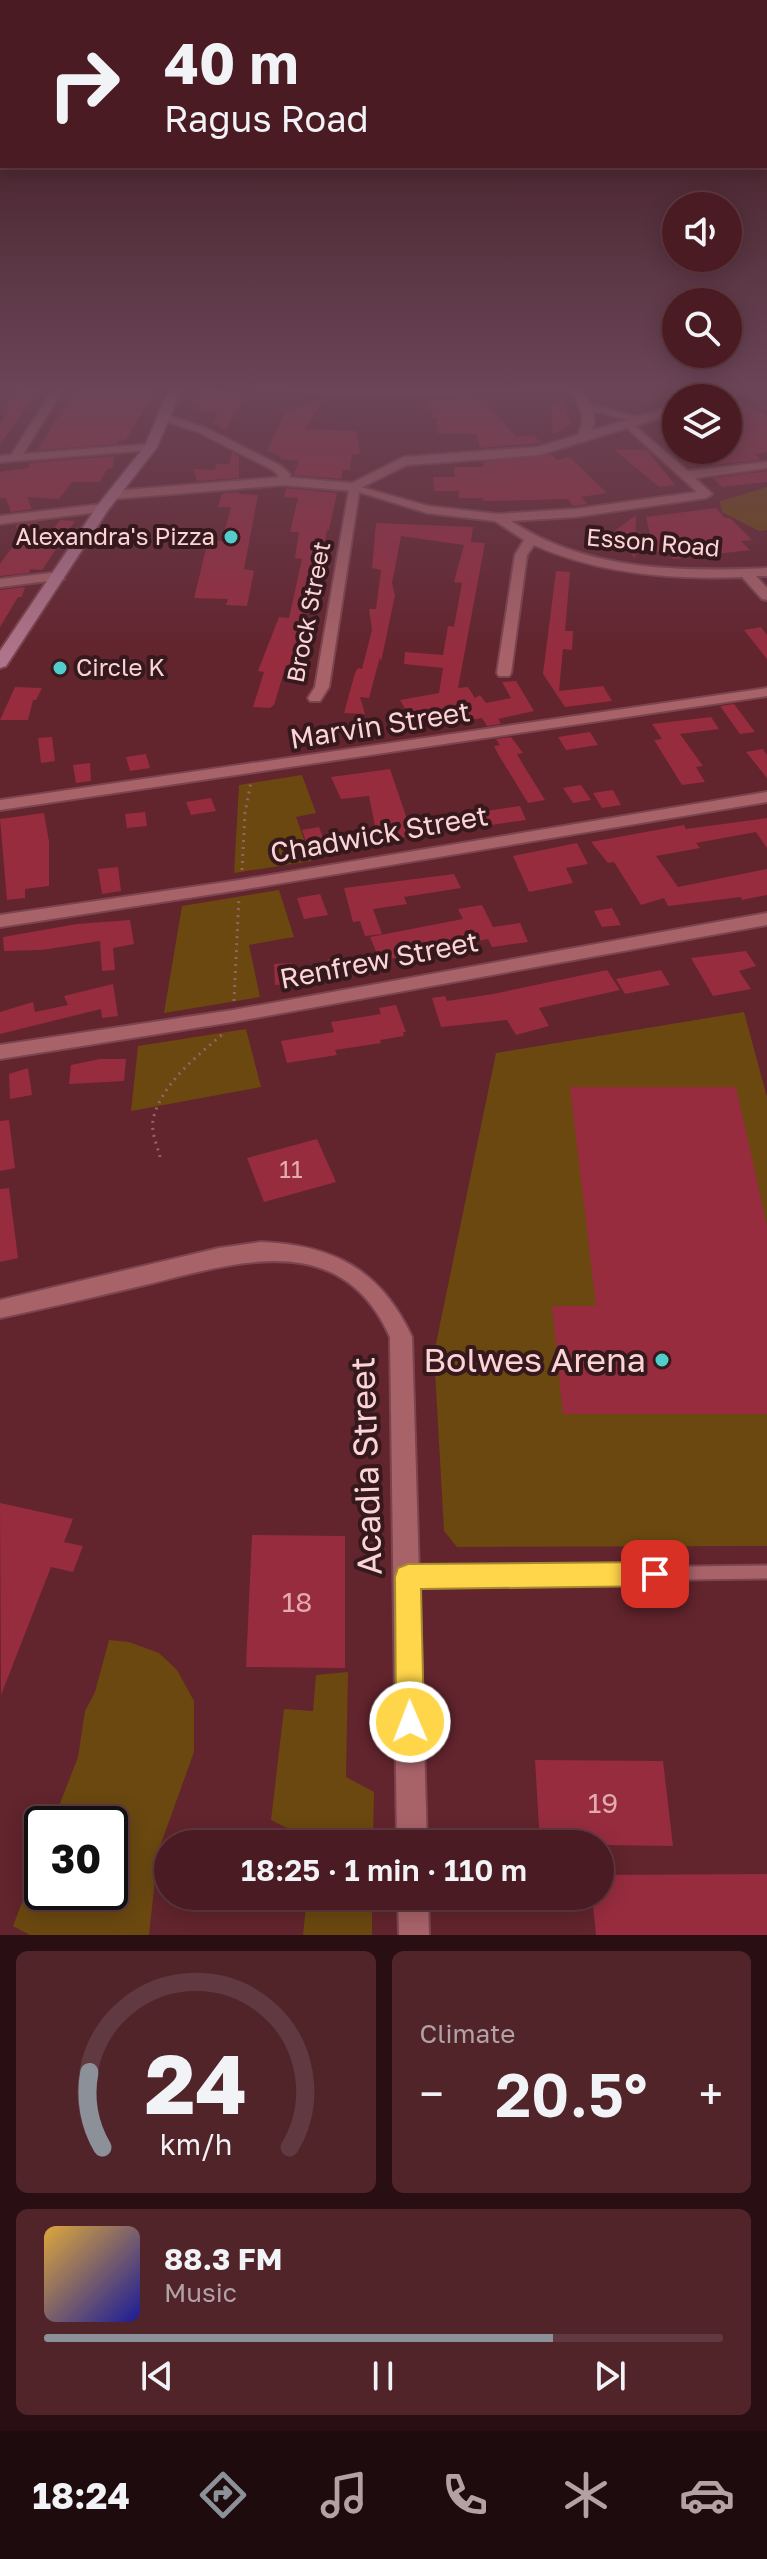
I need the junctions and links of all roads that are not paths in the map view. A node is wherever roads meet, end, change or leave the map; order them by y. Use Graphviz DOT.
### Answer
graph roads {
  1 [pos="129,475"];
  2 [pos="284,475"];
  3 [pos="374,475"];
  4 [pos="378,475"];
  5 [pos="687,475"];
  6 [pos="283,481"];
  7 [pos="354,487"];
  8 [pos="380,493"];
  9 [pos="113,495"];
  10 [pos="103,508"];
  11 [pos="498,518"];
  12 [pos="0,520"];
  13 [pos="530,540"];
  14 [pos="767,572"];
  15 [pos="746,573"];
  16 [pos="59,576"];
  17 [pos="0,583"];
  18 [pos="767,596"];
  19 [pos="0,663"];
  20 [pos="504,673"];
  21 [pos="767,692"];
  22 [pos="315,698"];
  23 [pos="767,797"];
  24 [pos="0,805"];
  25 [pos="767,919"];
  26 [pos="0,921"];
  27 [pos="0,1052"];
  28 [pos="0,1309"];
  29 [pos="767,1572"];
  30 [pos="408,1577"];
  31 [pos="412,1830"];
  32 [pos="413,1910"];
  33 [pos="414,1935"];
  1 -- 9 [label="main road"];
  2 -- 6 [label="street"];
  3 -- 7 [label="street"];
  4 -- 8 [label="street"];
  5 -- 11 [label="street"];
  6 -- 7 [label="street"];
  6 -- 9 [label="street"];
  7 -- 8 [label="street"];
  7 -- 22 [label="street, Brock Street"];
  8 -- 11 [label="street"];
  9 -- 10 [label="main road"];
  10 -- 12 [label="street"];
  10 -- 16 [label="main road"];
  11 -- 13 [label="street, Esson Road"];
  13 -- 15 [label="street, Esson Road"];
  13 -- 20 [label="street"];
  14 -- 15 [label="street, Esson Road"];
  15 -- 18 [label="street"];
  16 -- 17 [label="street"];
  16 -- 19 [label="main road"];
  21 -- 24 [label="street, Marvin Street"];
  23 -- 26 [label="street, Chadwick Street"];
  25 -- 27 [label="street, Renfrew Street"];
  28 -- 30 [label="street, Acadia Street"];
  29 -- 30 [label="lane"];
  30 -- 31 [label="street, Acadia Street"];
  32 -- 33 [label="street"];
}
